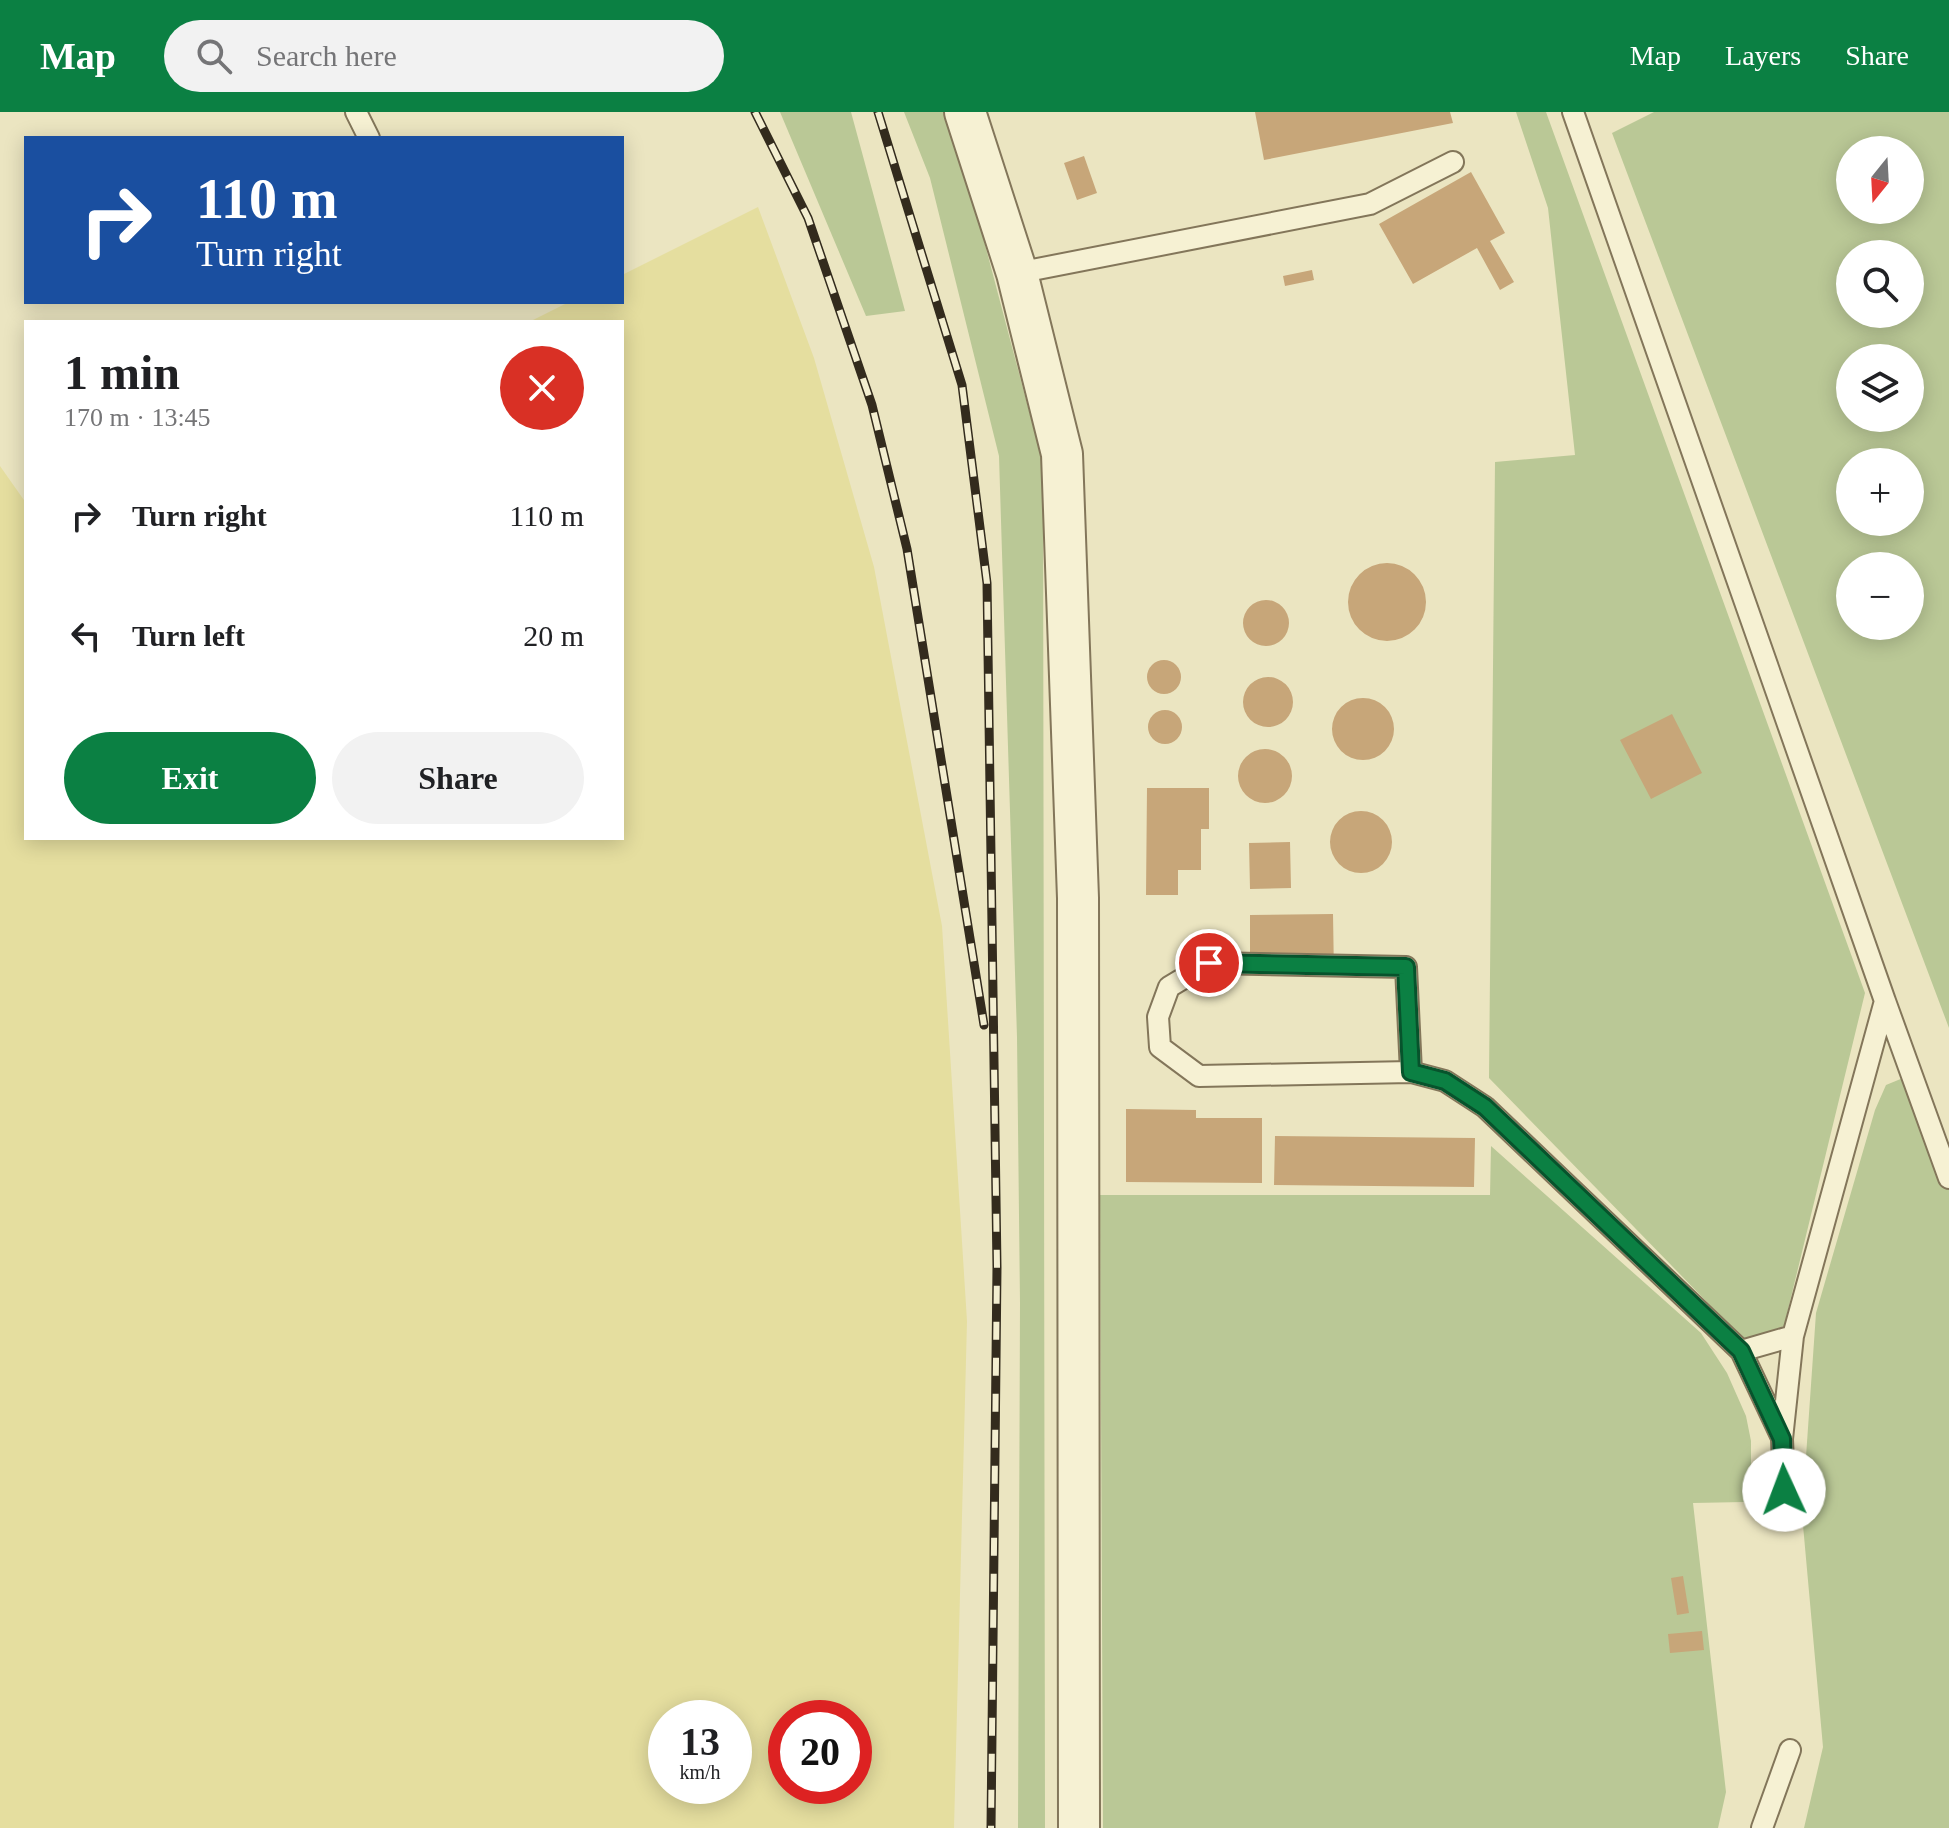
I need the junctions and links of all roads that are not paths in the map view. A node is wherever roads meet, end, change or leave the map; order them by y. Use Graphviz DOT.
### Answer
graph roads {
  1 [pos="356,112"];
  2 [pos="965,112"];
  3 [pos="1573,112"];
  4 [pos="368,136"];
  5 [pos="1453,162"];
  6 [pos="1017,273"];
  7 [pos="1885,1001"];
  8 [pos="1411,1072"];
  9 [pos="1949,1178"];
  10 [pos="1793,1336"];
  11 [pos="1741,1351"];
  12 [pos="1782,1439"];
  13 [pos="1785,1515"];
  14 [pos="1790,1750"];
  15 [pos="1079,1828"];
  16 [pos="1762,1828"];
  1 -- 4 [label="lane"];
  2 -- 6 [label="street"];
  3 -- 7 [label="lane"];
  5 -- 6 [label="lane"];
  6 -- 15 [label="street"];
  7 -- 9 [label="lane"];
  7 -- 10 [label="lane"];
  8 -- 8 [label="lane"];
  8 -- 11 [label="lane"];
  10 -- 11 [label="lane"];
  10 -- 12 [label="lane"];
  11 -- 12 [label="lane"];
  12 -- 13 [label="lane"];
  14 -- 16 [label="lane"];
}
